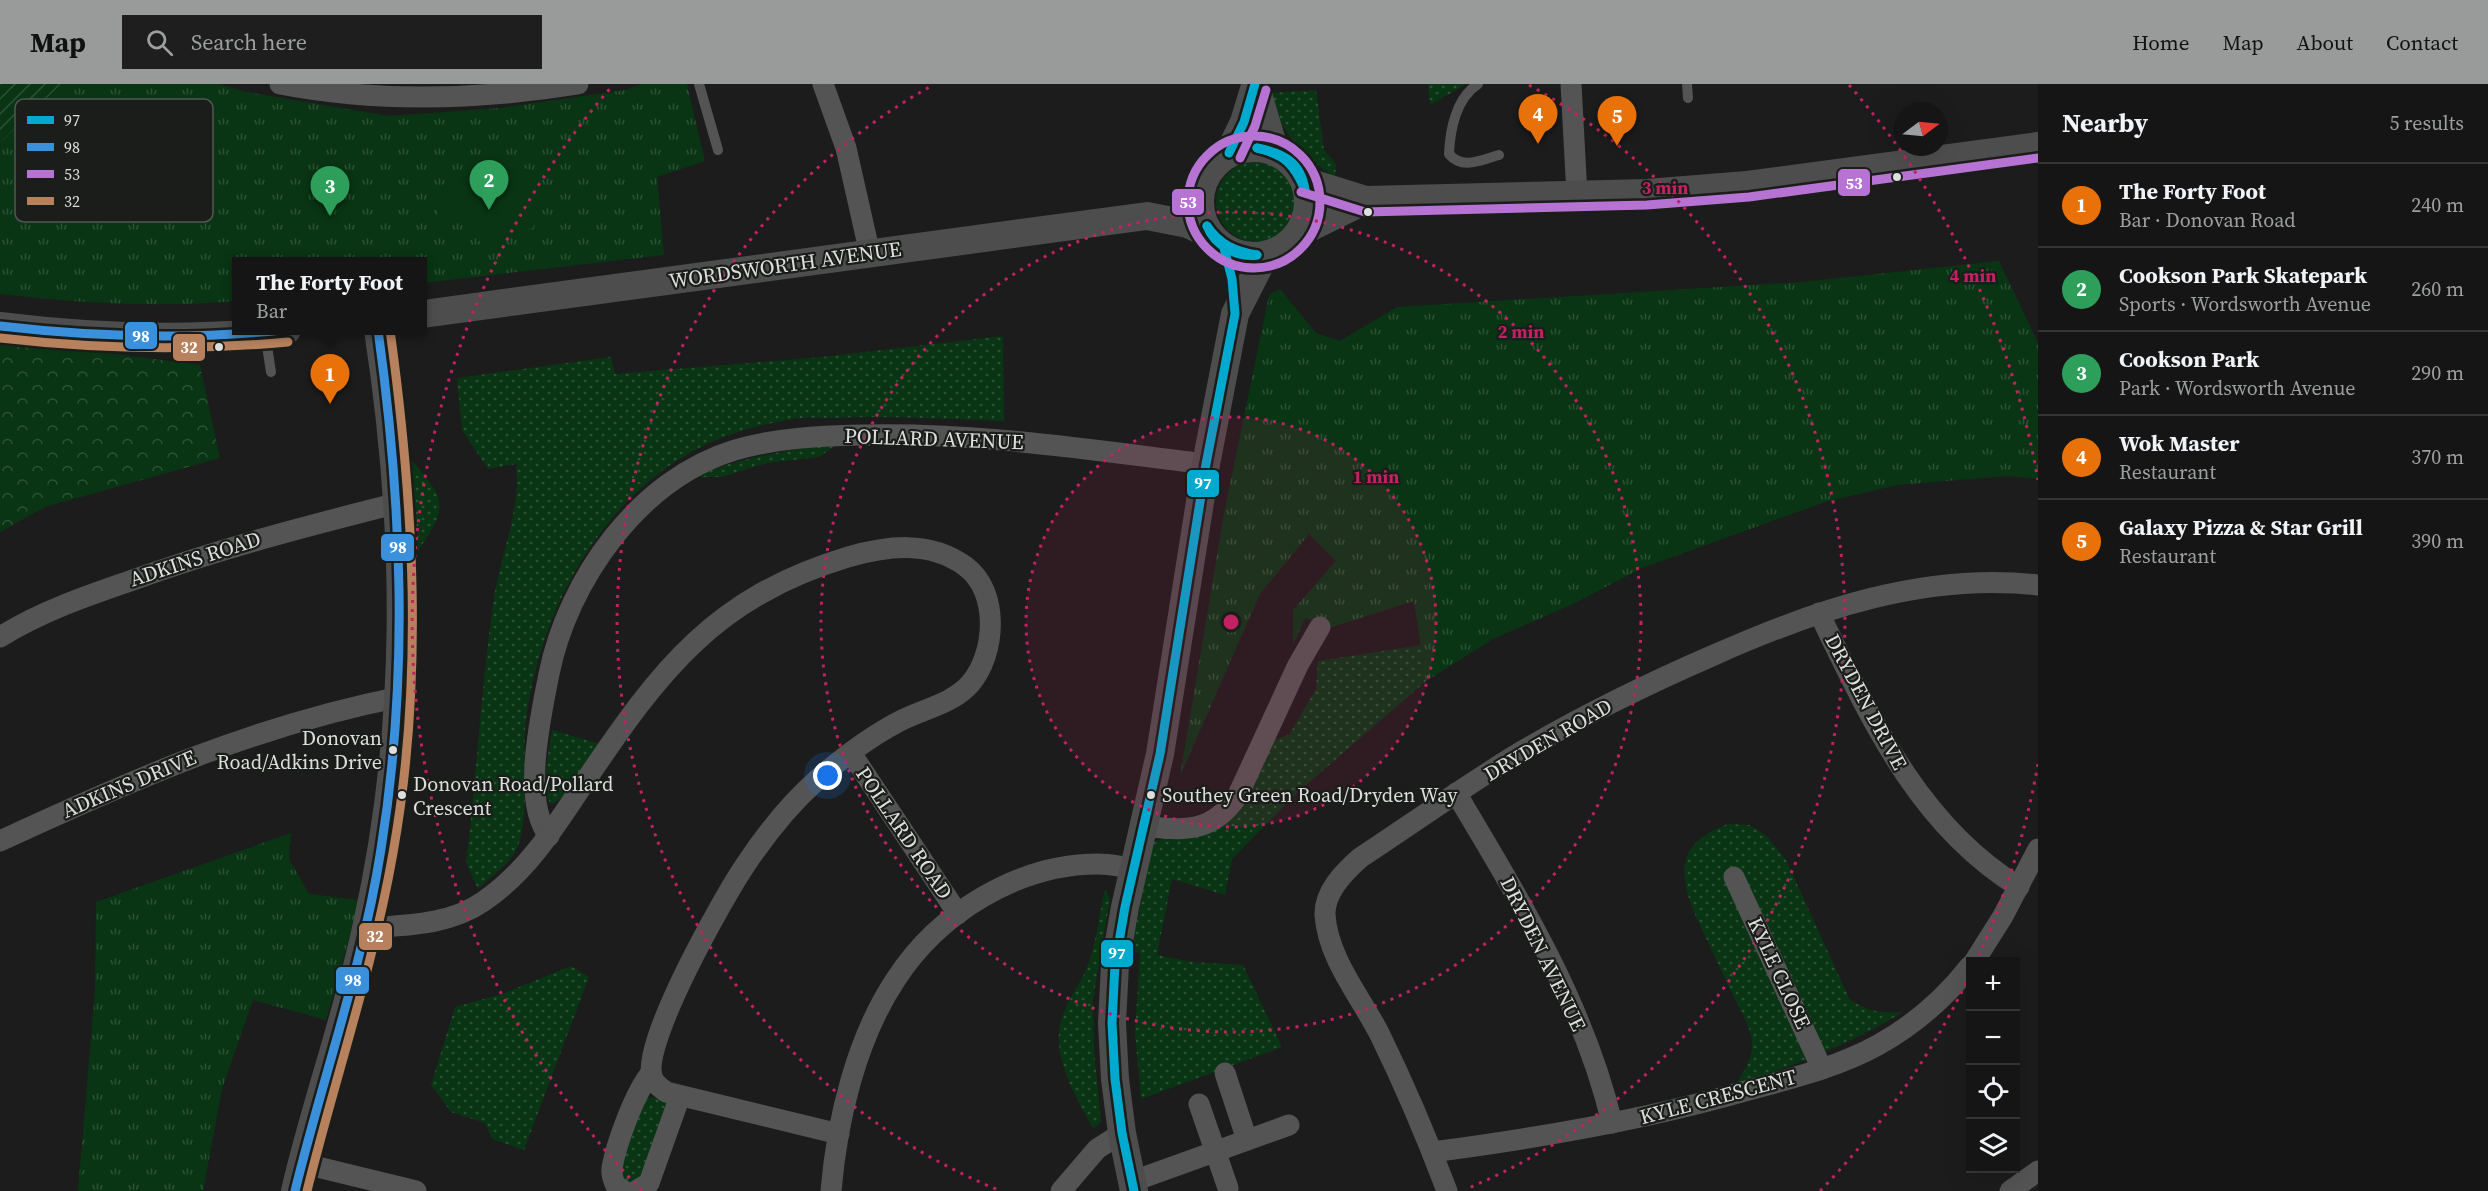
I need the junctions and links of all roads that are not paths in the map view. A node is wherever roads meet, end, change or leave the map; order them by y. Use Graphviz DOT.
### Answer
graph roads {
  1 [pos="280,84"];
  2 [pos="578,84"];
  3 [pos="699,84"];
  4 [pos="823,84"];
  5 [pos="1478,84"];
  6 [pos="1571,84"];
  7 [pos="1687,84"];
  8 [pos="1255,85"];
  9 [pos="1688,98"];
  10 [pos="2038,146"];
  11 [pos="718,150"];
  12 [pos="1275,152"];
  13 [pos="1229,153"];
  14 [pos="1498,155"];
  15 [pos="1206,176"];
  16 [pos="1305,181"];
  17 [pos="1577,195"];
  18 [pos="1366,200"];
  19 [pos="1147,216"];
  20 [pos="1299,233"];
  21 [pos="1218,241"];
  22 [pos="870,254"];
  23 [pos="1265,255"];
  24 [pos="427,313"];
  25 [pos="1235,314"];
  26 [pos="0,326"];
  27 [pos="232,335"];
  28 [pos="276,335"];
  29 [pos="379,335"];
  30 [pos="271,372"];
  31 [pos="1206,464"];
  32 [pos="398,503"];
  33 [pos="2038,585"];
  34 [pos="1819,613"];
  35 [pos="1320,627"];
  36 [pos="0,637"];
  37 [pos="400,697"];
  38 [pos="851,753"];
  39 [pos="1456,793"];
  40 [pos="1143,826"];
  41 [pos="549,836"];
  42 [pos="0,842"];
  43 [pos="2038,849"];
  44 [pos="1134,868"];
  45 [pos="1734,877"];
  46 [pos="2019,887"];
  47 [pos="958,914"];
  48 [pos="367,928"];
  49 [pos="1977,957"];
  50 [pos="1966,972"];
  51 [pos="1822,1069"];
  52 [pos="651,1073"];
  53 [pos="1225,1073"];
  54 [pos="680,1096"];
  55 [pos="1199,1104"];
  56 [pos="1612,1124"];
  57 [pos="1289,1125"];
  58 [pos="1122,1133"];
  59 [pos="839,1134"];
  60 [pos="1247,1140"];
  61 [pos="1215,1152"];
  62 [pos="1432,1152"];
  63 [pos="301,1162"];
  64 [pos="2038,1171"];
  65 [pos="1133,1186"];
  66 [pos="1228,1188"];
  67 [pos="295,1191"];
  68 [pos="416,1191"];
  69 [pos="624,1191"];
  70 [pos="636,1191"];
  71 [pos="831,1191"];
  72 [pos="1061,1191"];
  73 [pos="1447,1191"];
  74 [pos="2010,1191"];
  1 -- 2 [label="street"];
  3 -- 11 [label="lane"];
  4 -- 22 [label="street"];
  5 -- 14 [label="lane"];
  6 -- 17 [label="street"];
  7 -- 9 [label="lane"];
  8 -- 12 [label="street"];
  8 -- 13 [label="street"];
  10 -- 17 [label="street"];
  12 -- 13 [label="street"];
  12 -- 16 [label="street"];
  13 -- 15 [label="street"];
  15 -- 19 [label="street, WORDSWORTH AVENUE"];
  15 -- 21 [label="street"];
  16 -- 18 [label="street"];
  16 -- 20 [label="street"];
  17 -- 18 [label="street"];
  18 -- 20 [label="street"];
  19 -- 21 [label="street, WORDSWORTH AVENUE"];
  19 -- 22 [label="street, WORDSWORTH AVENUE"];
  20 -- 23 [label="street"];
  21 -- 23 [label="street"];
  21 -- 25 [label="street"];
  22 -- 24 [label="street, WORDSWORTH AVENUE"];
  23 -- 25 [label="street"];
  25 -- 31 [label="street"];
  26 -- 27 [label="street"];
  28 -- 30 [label="lane"];
  29 -- 32 [label="street"];
  31 -- 40 [label="street"];
  31 -- 41 [label="street, POLLARD AVENUE"];
  32 -- 36 [label="street, ADKINS ROAD"];
  32 -- 37 [label="street"];
  33 -- 34 [label="street, DRYDEN ROAD"];
  34 -- 39 [label="street, DRYDEN ROAD"];
  34 -- 46 [label="street, DRYDEN DRIVE"];
  35 -- 40 [label="street"];
  37 -- 42 [label="street, ADKINS DRIVE"];
  37 -- 48 [label="street"];
  38 -- 41 [label="street"];
  38 -- 47 [label="street, POLLARD ROAD"];
  38 -- 52 [label="street"];
  39 -- 56 [label="street, DRYDEN AVENUE"];
  39 -- 62 [label="street, DRYDEN ROAD"];
  40 -- 44 [label="street"];
  41 -- 48 [label="street"];
  43 -- 46 [label="street"];
  44 -- 47 [label="street"];
  44 -- 58 [label="street"];
  45 -- 51 [label="street, KYLE CLOSE"];
  46 -- 49 [label="street"];
  47 -- 59 [label="street"];
  48 -- 63 [label="street"];
  50 -- 51 [label="street, KYLE CRESCENT"];
  51 -- 56 [label="street, KYLE CRESCENT"];
  52 -- 54 [label="street"];
  52 -- 69 [label="street"];
  53 -- 60 [label="street"];
  54 -- 59 [label="street"];
  54 -- 70 [label="street"];
  55 -- 61 [label="street"];
  56 -- 62 [label="street, KYLE CRESCENT"];
  57 -- 60 [label="street"];
  58 -- 65 [label="street"];
  58 -- 72 [label="street"];
  59 -- 71 [label="street"];
  60 -- 61 [label="street"];
  61 -- 65 [label="street"];
  61 -- 66 [label="street"];
  62 -- 73 [label="street, DRYDEN ROAD"];
  63 -- 67 [label="street"];
  63 -- 68 [label="street"];
  64 -- 74 [label="street"];
}
